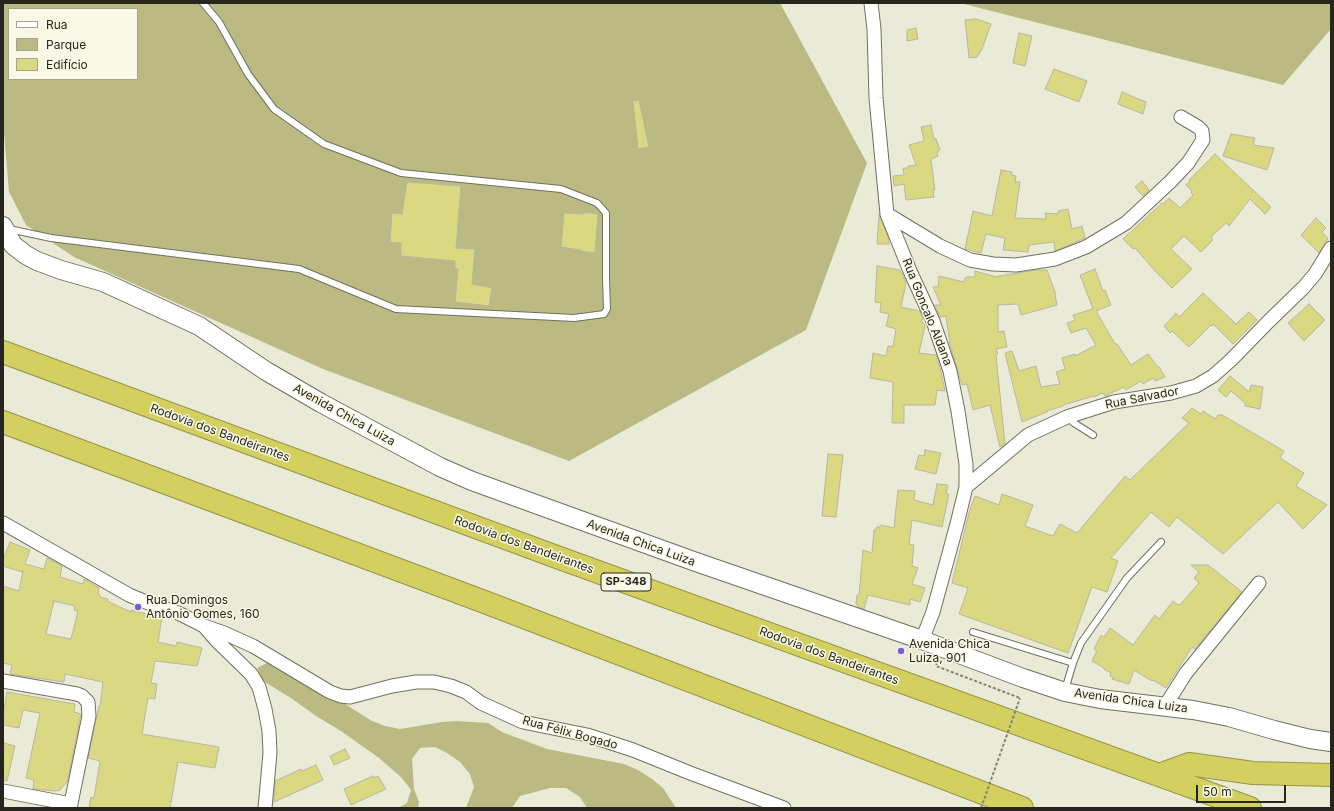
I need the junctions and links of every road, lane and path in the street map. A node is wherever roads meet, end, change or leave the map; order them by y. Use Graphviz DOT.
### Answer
graph roads {
  1 [pos="204,3"];
  2 [pos="871,3"];
  3 [pos="1180,117"];
  4 [pos="887,214"];
  5 [pos="3,227"];
  6 [pos="1331,248"];
  7 [pos="3,352"];
  8 [pos="1067,417"];
  9 [pos="3,422"];
  10 [pos="1093,434"];
  11 [pos="966,487"];
  12 [pos="3,523"];
  13 [pos="1161,542"];
  14 [pos="1259,583"];
  15 [pos="204,626"];
  16 [pos="973,632"];
  17 [pos="922,640"];
  18 [pos="1073,663"];
  19 [pos="936,666"];
  20 [pos="3,681"];
  21 [pos="1065,692"];
  22 [pos="1166,706"];
  23 [pos="1331,742"];
  24 [pos="1159,775"];
  25 [pos="1331,775"];
  26 [pos="3,791"];
  27 [pos="70,806"];
  28 [pos="265,808"];
  29 [pos="784,808"];
  30 [pos="981,808"];
  31 [pos="1022,808"];
  32 [pos="1250,808"];
  1 -- 5 [label="lane"];
  2 -- 4 [label="street, Rua Goncalo Aldana"];
  3 -- 4 [label="street"];
  4 -- 11 [label="street, Rua Goncalo Aldana"];
  5 -- 17 [label="main road, Avenida Chica Luiza"];
  6 -- 8 [label="street, Rua Salvador"];
  7 -- 24 [label="highway, Rodovia dos Bandeirantes / SP-348"];
  8 -- 10 [label="lane"];
  8 -- 11 [label="street, Rua Salvador"];
  9 -- 31 [label="highway"];
  11 -- 17 [label="street, Rua Goncalo Aldana"];
  12 -- 15 [label="street, Rua Félix Bogado"];
  13 -- 18 [label="lane"];
  14 -- 22 [label="street"];
  15 -- 28 [label="street"];
  15 -- 29 [label="street, Rua Félix Bogado"];
  16 -- 18 [label="lane"];
  17 -- 21 [label="main road, Avenida Chica Luiza"];
  18 -- 21 [label="lane"];
  19 -- 30 [label="path, bridge"];
  20 -- 27 [label="street"];
  21 -- 22 [label="main road, Avenida Chica Luiza"];
  22 -- 23 [label="main road, Avenida Chica Luiza"];
  24 -- 25 [label="highway"];
  24 -- 32 [label="highway, Rodovia dos Bandeirantes / SP-348"];
  26 -- 27 [label="street"];
}
